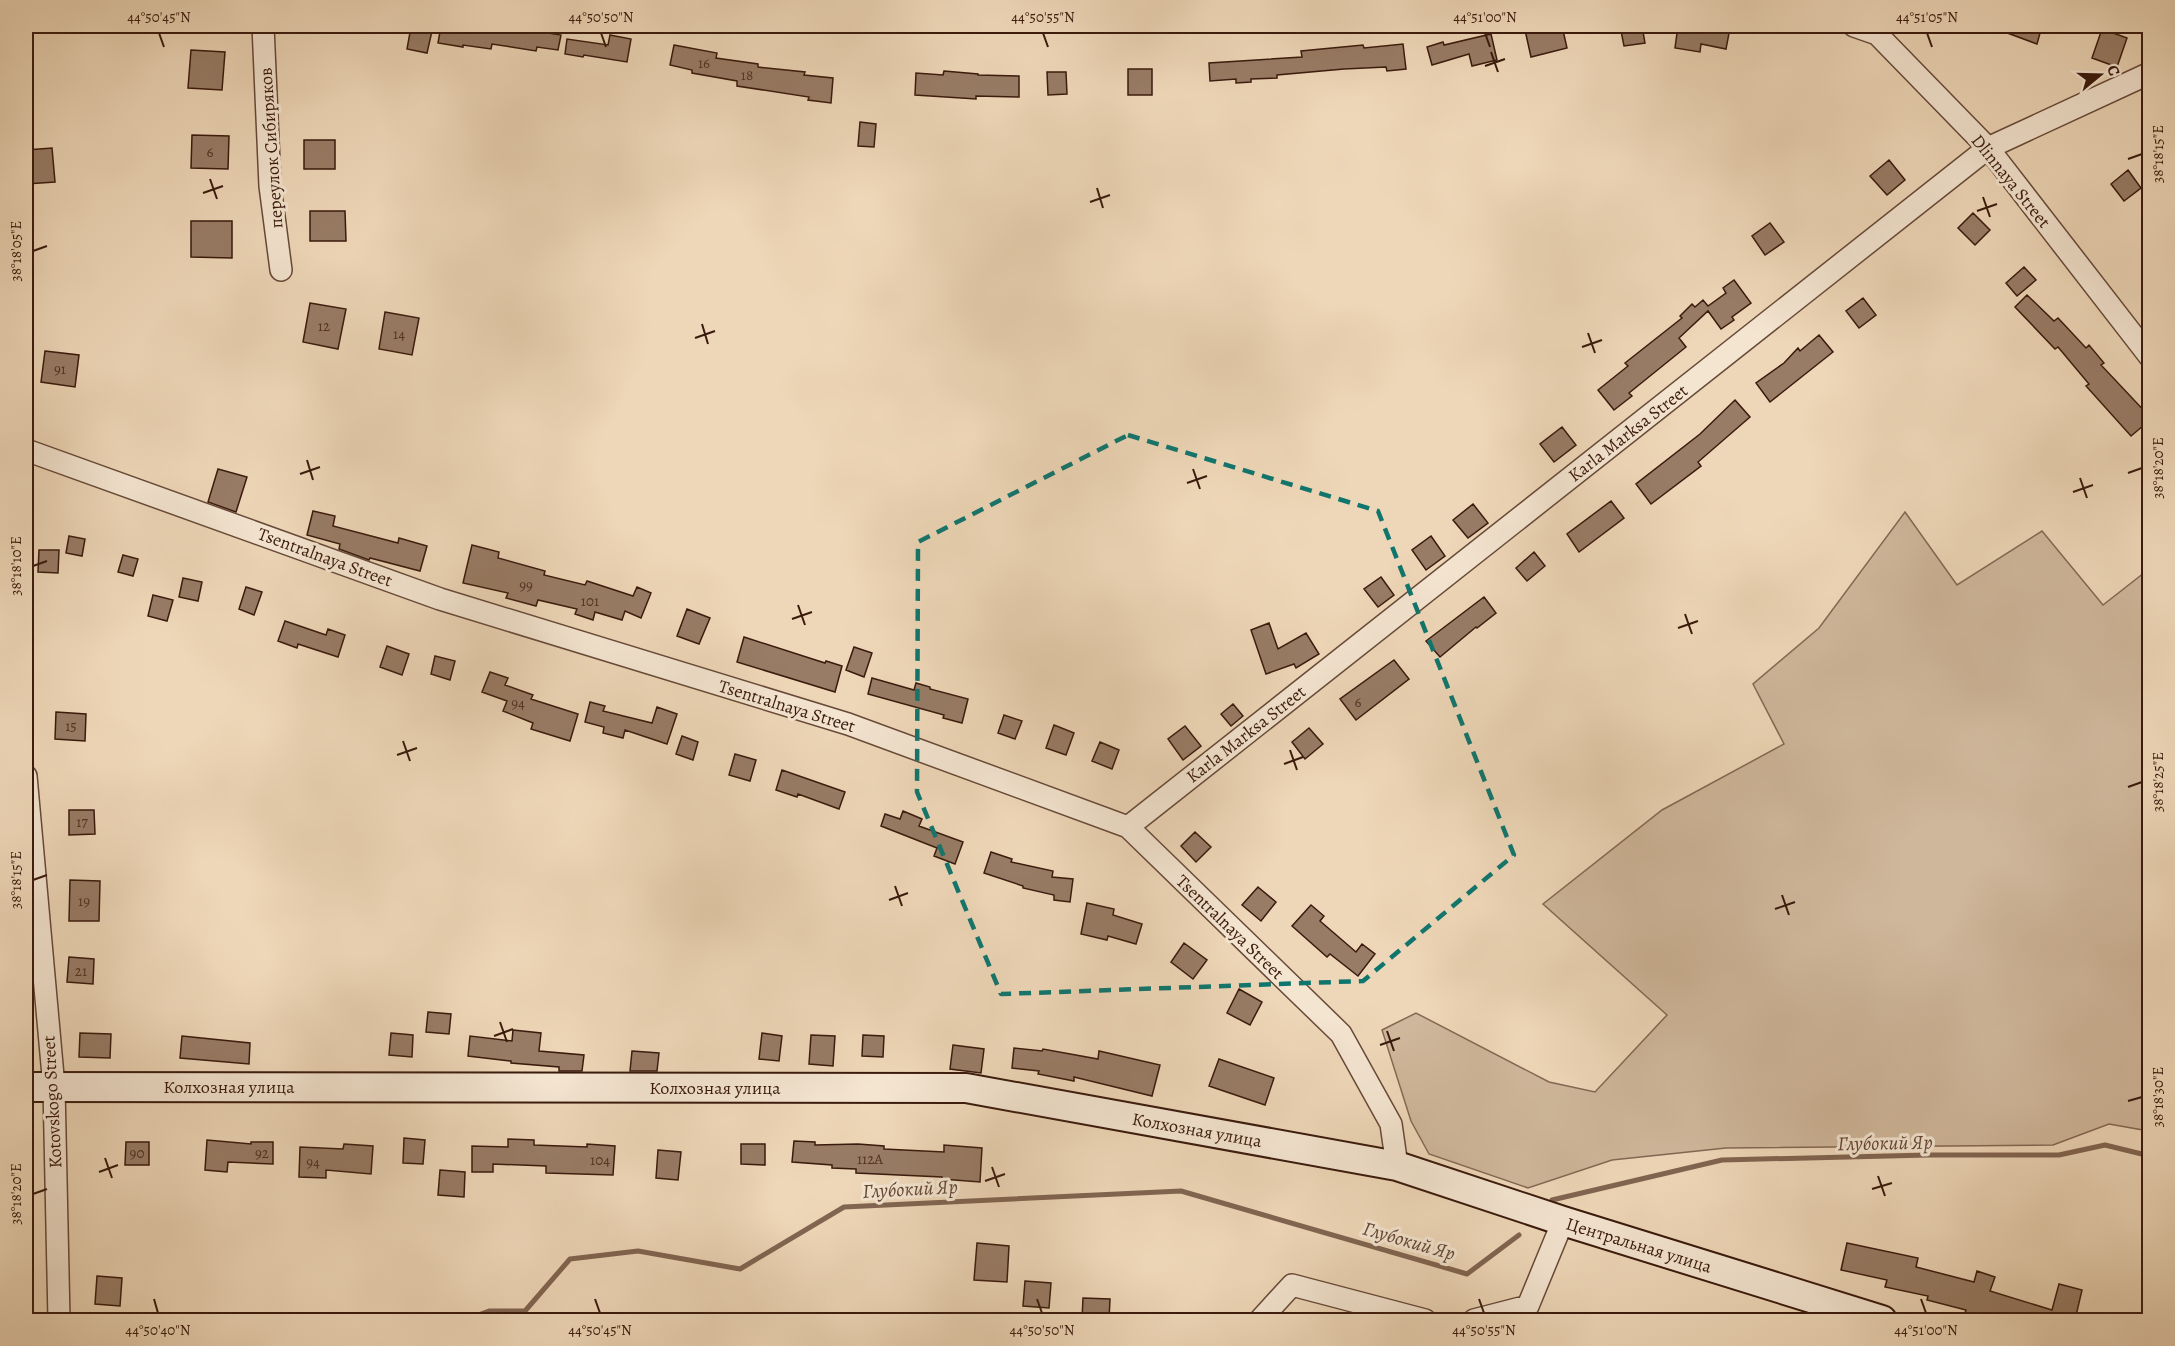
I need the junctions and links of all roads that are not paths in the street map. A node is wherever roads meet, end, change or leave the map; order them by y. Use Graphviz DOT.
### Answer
graph roads {
  1 [pos="263,26"];
  2 [pos="1854,26"];
  3 [pos="2150,74"];
  4 [pos="1988,148"];
  5 [pos="281,270"];
  6 [pos="2150,357"];
  7 [pos="26,450"];
  8 [pos="26,776"];
  9 [pos="1128,828"];
  10 [pos="26,1087"];
  11 [pos="54,1087"];
  12 [pos="1397,1167"];
  13 [pos="1563,1221"];
  14 [pos="59,1320"];
  15 [pos="1260,1320"];
  16 [pos="1425,1320"];
  17 [pos="1474,1320"];
  18 [pos="1882,1320"];
  1 -- 5 [label="street, переулок Сибиряков"];
  2 -- 4 [label="street, Dlinnaya Street"];
  3 -- 4 [label="street, Karla Marksa Street"];
  4 -- 6 [label="street, Dlinnaya Street"];
  4 -- 9 [label="street, Karla Marksa Street"];
  7 -- 9 [label="street, Tsentralnaya Street"];
  8 -- 11 [label="street, Kotovskogo Street"];
  9 -- 12 [label="street, Tsentralnaya Street"];
  10 -- 11 [label="street, Колхозная улица"];
  11 -- 12 [label="street, Колхозная улица"];
  11 -- 14 [label="street, Kotovskogo Street"];
  12 -- 13 [label="street, Центральная улица"];
  13 -- 17 [label="street"];
  13 -- 18 [label="street, Центральная улица"];
  15 -- 16 [label="street"];
}
